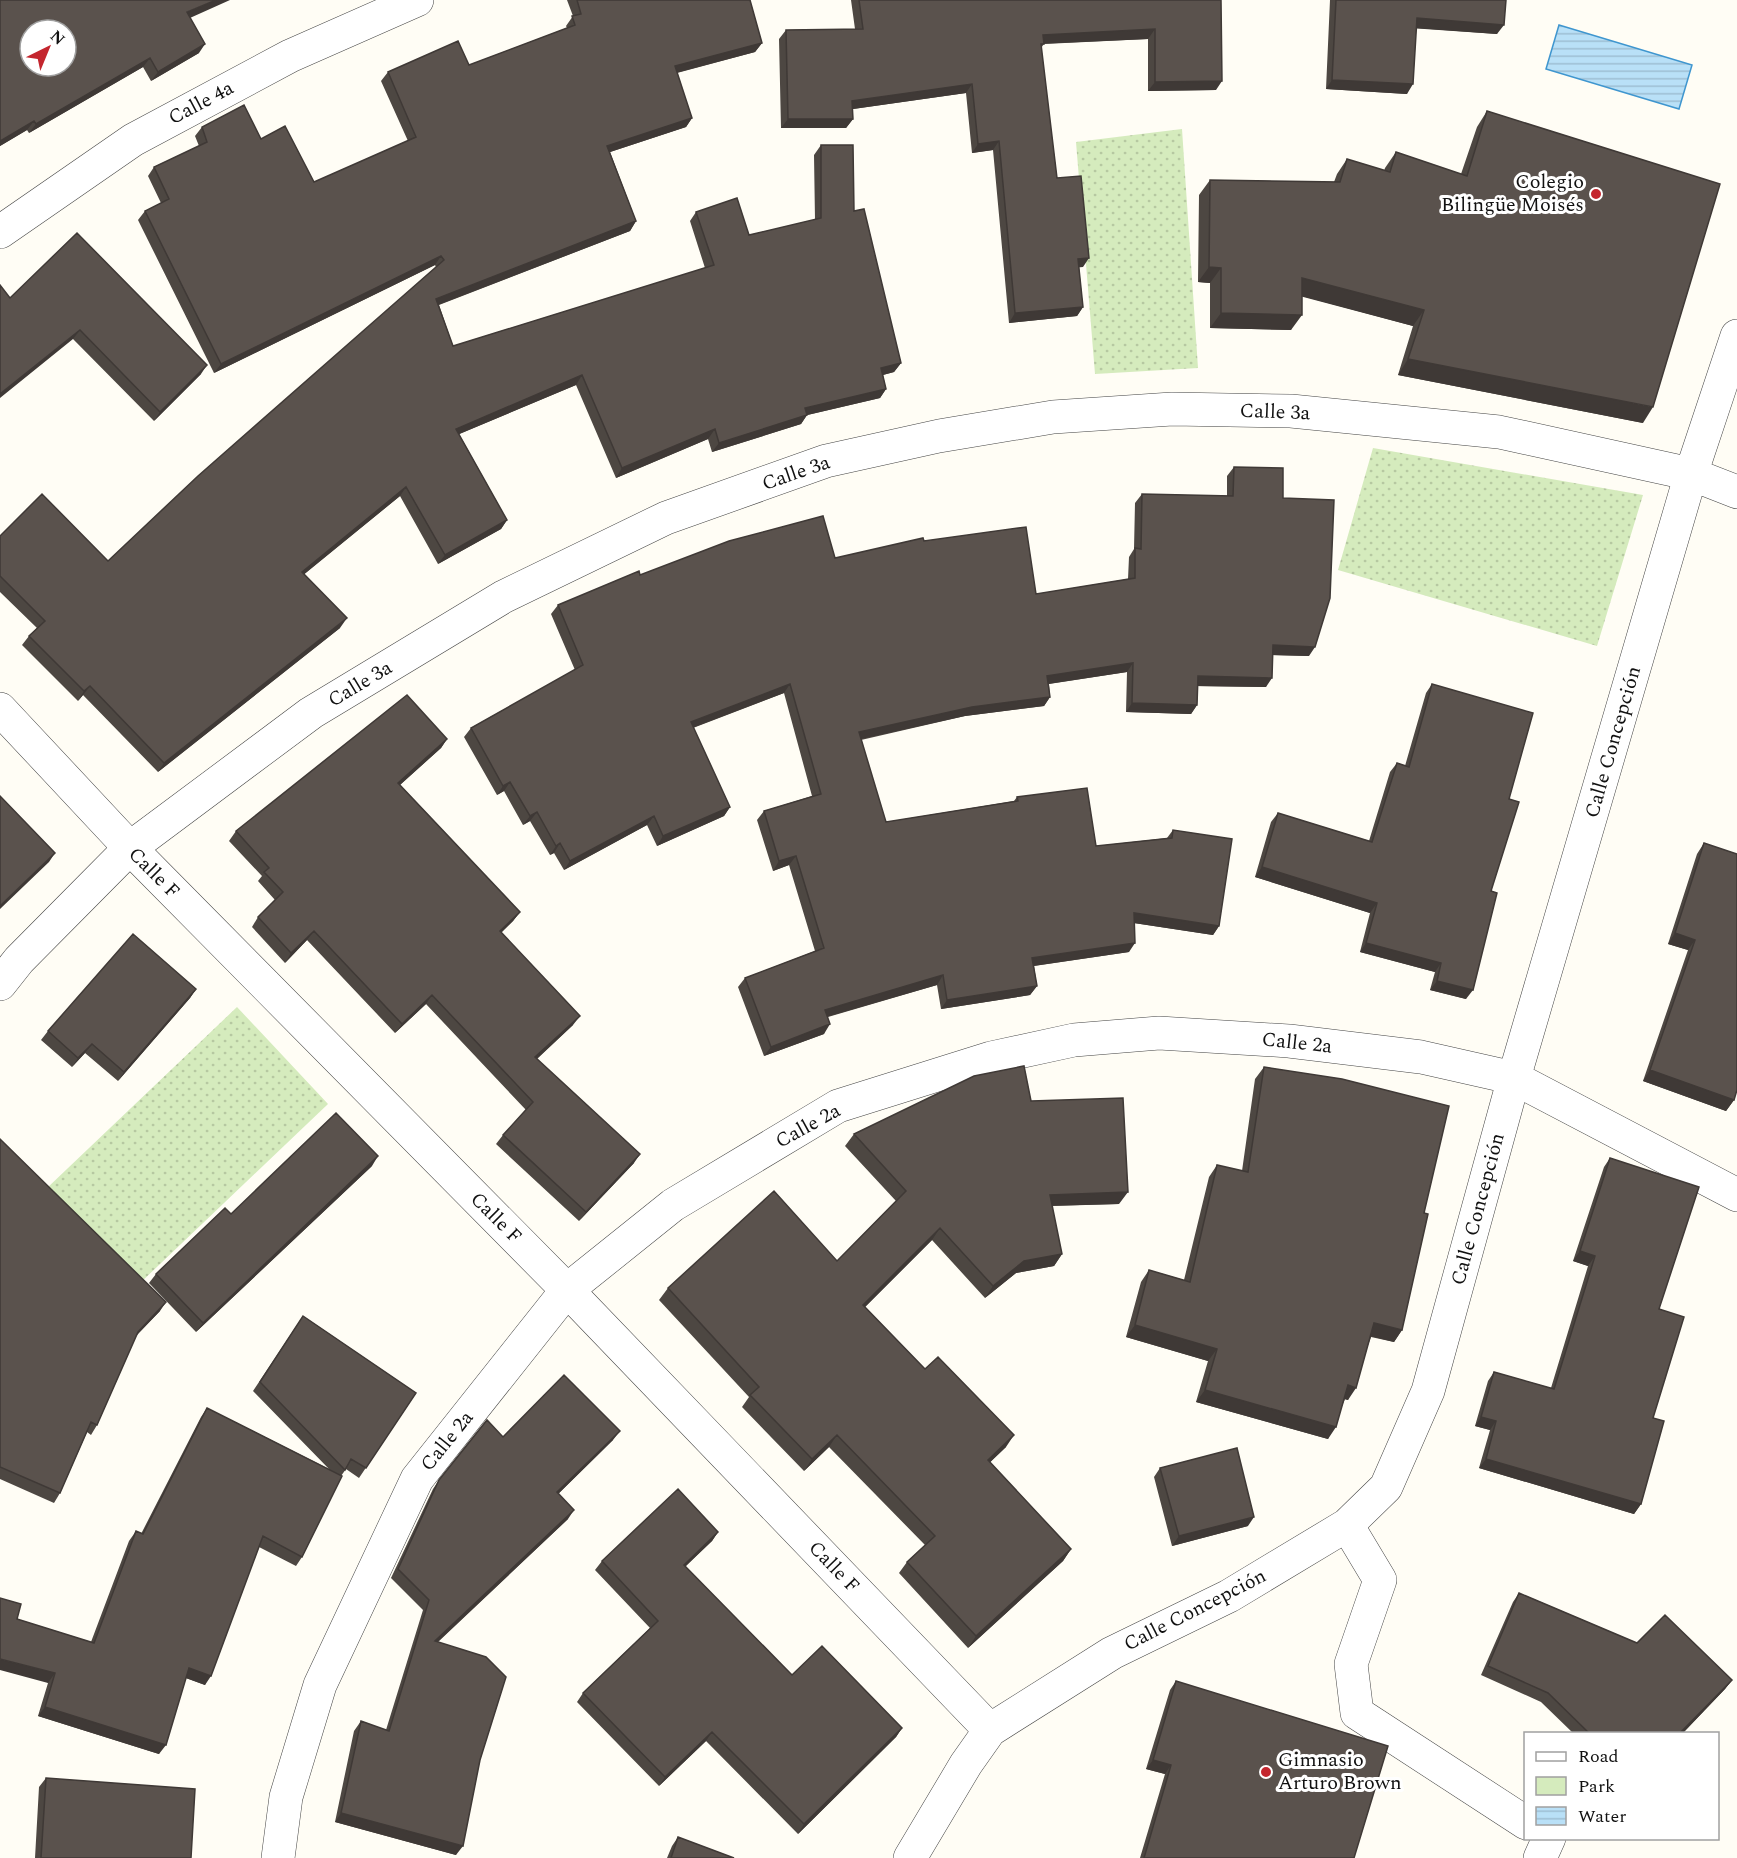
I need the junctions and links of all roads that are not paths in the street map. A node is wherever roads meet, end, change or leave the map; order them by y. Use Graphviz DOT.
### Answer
graph roads {
  1 [pos="417,0"];
  2 [pos="0,232"];
  3 [pos="1737,336"];
  4 [pos="1691,474"];
  5 [pos="1737,492"];
  6 [pos="0,709"];
  7 [pos="130,849"];
  8 [pos="0,984"];
  9 [pos="1514,1078"];
  10 [pos="1737,1195"];
  11 [pos="567,1290"];
  12 [pos="1347,1525"];
  13 [pos="990,1730"];
  14 [pos="1524,1822"];
  15 [pos="1549,1840"];
  16 [pos="278,1858"];
  17 [pos="910,1858"];
  18 [pos="1540,1858"];
  1 -- 2 [label="street, Calle 4a"];
  3 -- 4 [label="street, Calle Concepción"];
  4 -- 5 [label="street, Calle 3a"];
  4 -- 7 [label="street, Calle 3a"];
  4 -- 9 [label="street, Calle Concepción"];
  6 -- 7 [label="street, Calle F"];
  7 -- 8 [label="street, Calle 3a"];
  7 -- 11 [label="street, Calle F"];
  9 -- 10 [label="street, Calle 2a"];
  9 -- 11 [label="street, Calle 2a"];
  9 -- 12 [label="street, Calle Concepción"];
  11 -- 13 [label="street, Calle F"];
  11 -- 16 [label="street, Calle 2a"];
  12 -- 13 [label="street, Calle Concepción"];
  12 -- 14 [label="street"];
  13 -- 17 [label="street, Calle Concepción"];
  15 -- 18 [label="street"];
}
